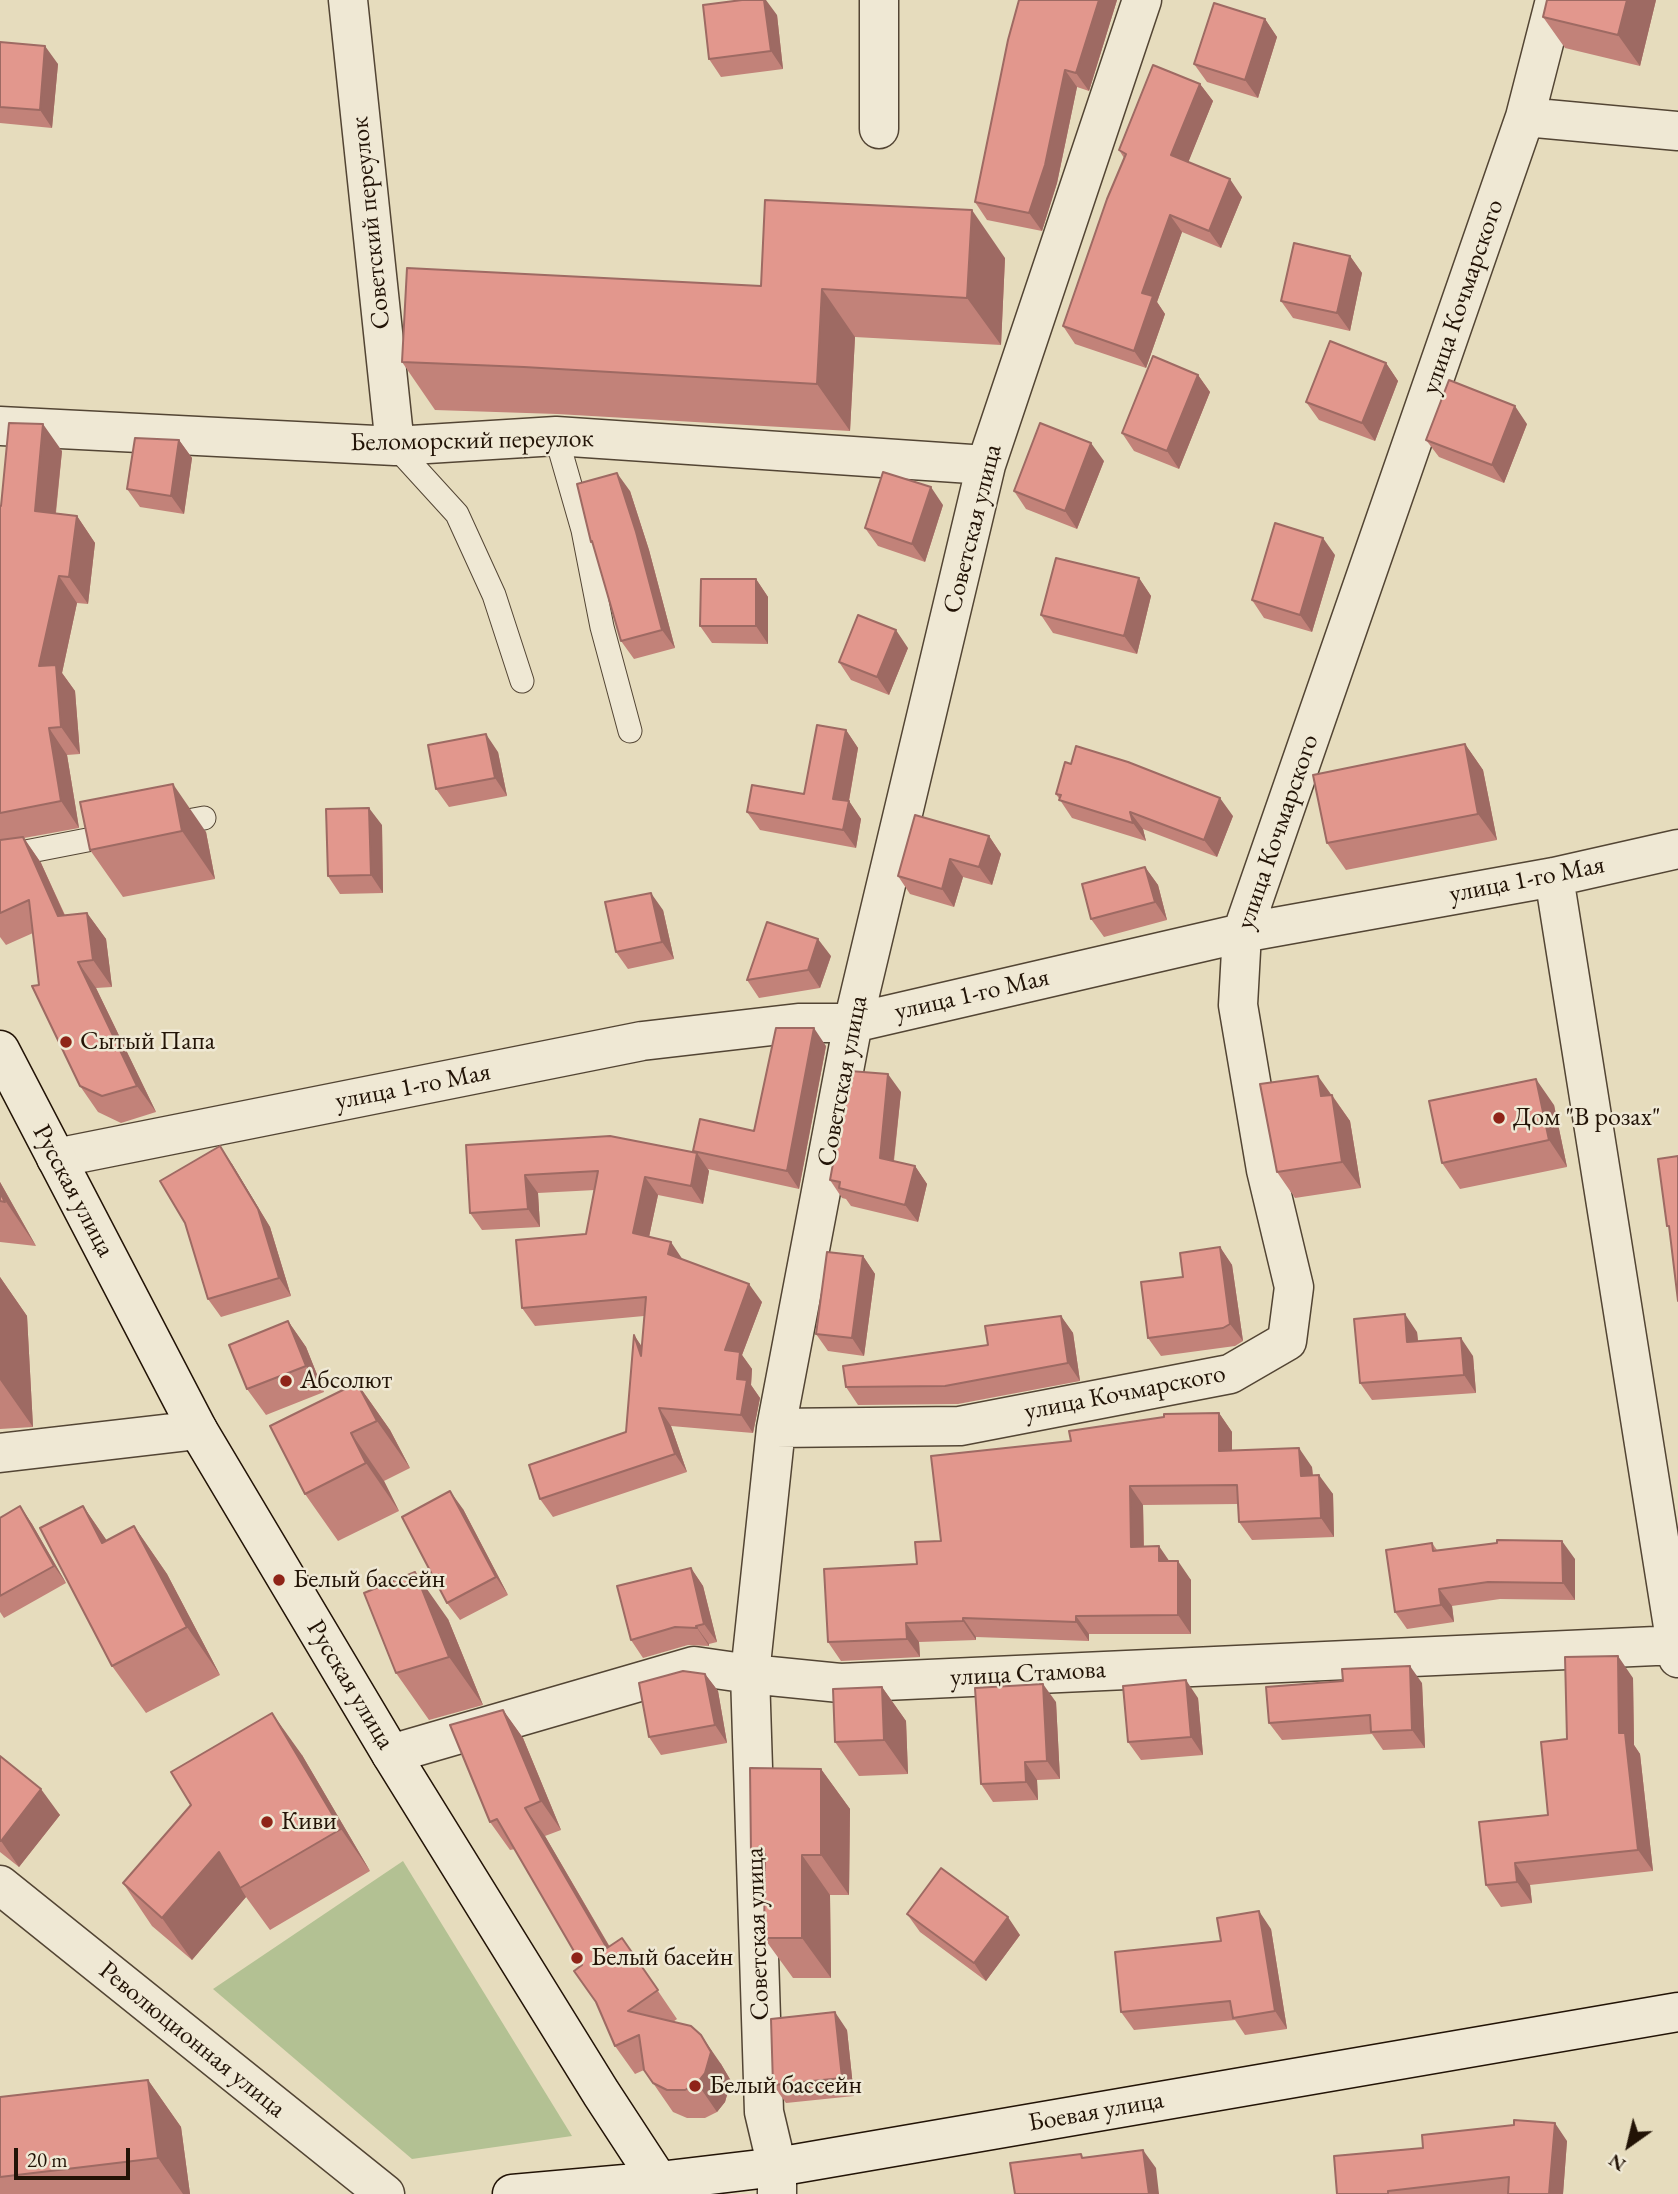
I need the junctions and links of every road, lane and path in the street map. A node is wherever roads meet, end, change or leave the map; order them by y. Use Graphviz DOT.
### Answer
graph roads {
  1 [pos="348,0"];
  2 [pos="879,0"];
  3 [pos="1142,0"];
  4 [pos="1555,0"];
  5 [pos="1525,117"];
  6 [pos="879,129"];
  7 [pos="1678,131"];
  8 [pos="0,426"];
  9 [pos="556,436"];
  10 [pos="395,446"];
  11 [pos="986,465"];
  12 [pos="522,681"];
  13 [pos="630,731"];
  14 [pos="204,818"];
  15 [pos="1678,849"];
  16 [pos="0,857"];
  17 [pos="1554,877"];
  18 [pos="1241,933"];
  19 [pos="853,1023"];
  20 [pos="0,1050"];
  21 [pos="56,1158"];
  22 [pos="776,1428"];
  23 [pos="198,1430"];
  24 [pos="0,1453"];
  25 [pos="1677,1650"];
  26 [pos="750,1674"];
  27 [pos="391,1754"];
  28 [pos="0,1885"];
  29 [pos="1678,2012"];
  30 [pos="777,2180"];
  31 [pos="663,2188"];
  32 [pos="385,2194"];
  33 [pos="512,2194"];
  1 -- 10 [label="street, Советский переулок"];
  2 -- 6 [label="street"];
  3 -- 11 [label="street, Советская улица"];
  4 -- 5 [label="street, улица Кочмарского"];
  5 -- 7 [label="street"];
  5 -- 18 [label="street, улица Кочмарского"];
  8 -- 10 [label="street, Беломорский переулок"];
  9 -- 10 [label="street, Беломорский переулок"];
  9 -- 11 [label="street, Беломорский переулок"];
  9 -- 13 [label="lane"];
  10 -- 12 [label="lane"];
  11 -- 19 [label="street, Советская улица"];
  14 -- 16 [label="lane"];
  15 -- 17 [label="street, улица 1-го Мая"];
  17 -- 18 [label="street, улица 1-го Мая"];
  17 -- 25 [label="street"];
  18 -- 19 [label="street, улица 1-го Мая"];
  18 -- 22 [label="street, улица Кочмарского"];
  19 -- 21 [label="street, улица 1-го Мая"];
  19 -- 22 [label="street, Советская улица"];
  20 -- 21 [label="street, Русская улица"];
  21 -- 23 [label="street, Русская улица"];
  22 -- 26 [label="street, Советская улица"];
  23 -- 24 [label="street"];
  23 -- 27 [label="street, Русская улица"];
  25 -- 26 [label="street, улица Стамова"];
  26 -- 27 [label="street, улица Стамова"];
  26 -- 30 [label="street, Советская улица"];
  27 -- 31 [label="street, Русская улица"];
  28 -- 32 [label="street, Революционная улица"];
  29 -- 30 [label="street, Боевая улица"];
  30 -- 31 [label="street, Боевая улица"];
  31 -- 33 [label="street, Боевая улица"];
}
